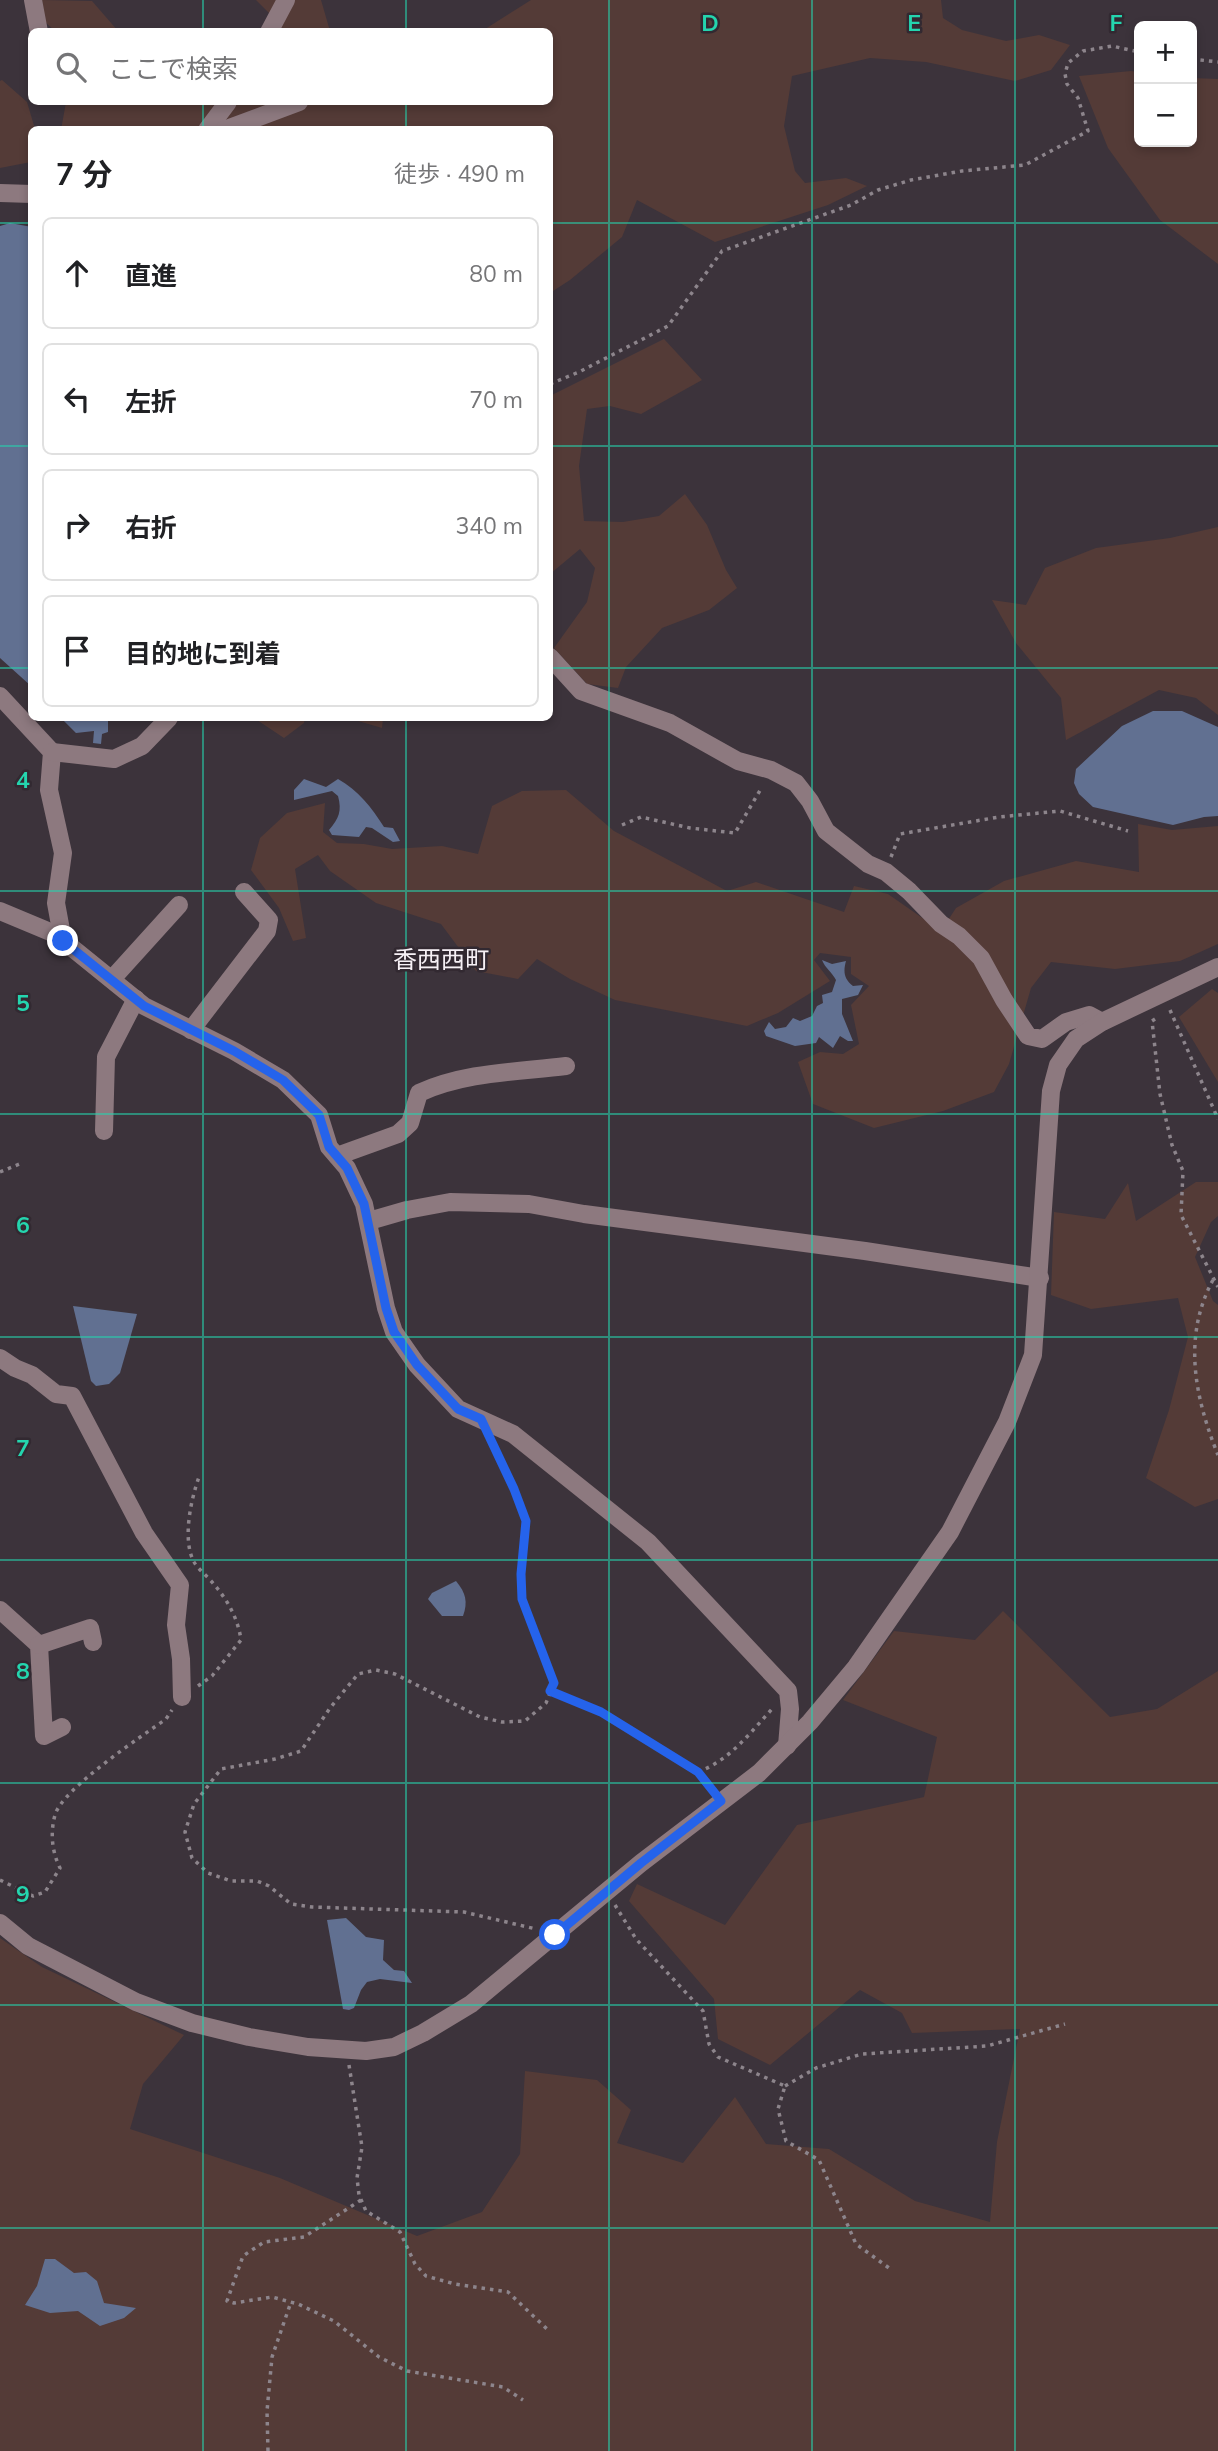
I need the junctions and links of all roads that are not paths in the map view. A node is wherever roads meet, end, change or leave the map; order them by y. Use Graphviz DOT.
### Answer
graph roads {
  1 [pos="33,0"];
  2 [pos="286,0"];
  3 [pos="38,28"];
  4 [pos="271,28"];
  5 [pos="227,105"];
  6 [pos="291,105"];
  7 [pos="210,126"];
  8 [pos="235,126"];
  9 [pos="0,193"];
  10 [pos="28,195"];
  11 [pos="553,660"];
  12 [pos="0,696"];
  13 [pos="166,721"];
  14 [pos="52,752"];
  15 [pos="244,892"];
  16 [pos="179,905"];
  17 [pos="0,911"];
  18 [pos="63,941"];
  19 [pos="1218,967"];
  20 [pos="112,979"];
  21 [pos="136,999"];
  22 [pos="1102,1023"];
  23 [pos="191,1030"];
  24 [pos="566,1066"];
  25 [pos="104,1131"];
  26 [pos="337,1156"];
  27 [pos="369,1221"];
  28 [pos="1040,1278"];
  29 [pos="0,1358"];
  30 [pos="0,1610"];
  31 [pos="93,1642"];
  32 [pos="39,1645"];
  33 [pos="182,1697"];
  34 [pos="62,1727"];
  35 [pos="787,1746"];
  36 [pos="0,1923"];
  1 -- 3 [label="street"];
  2 -- 4 [label="street"];
  5 -- 7 [label="street"];
  6 -- 8 [label="street"];
  9 -- 10 [label="street"];
  11 -- 22 [label="street"];
  12 -- 14 [label="street"];
  13 -- 14 [label="street"];
  14 -- 18 [label="street"];
  15 -- 23 [label="street"];
  16 -- 20 [label="street"];
  17 -- 18 [label="street"];
  18 -- 20 [label="street"];
  19 -- 22 [label="street"];
  20 -- 21 [label="street"];
  21 -- 23 [label="street"];
  21 -- 25 [label="street"];
  22 -- 28 [label="street"];
  23 -- 26 [label="street"];
  24 -- 26 [label="street"];
  26 -- 27 [label="street"];
  27 -- 28 [label="street"];
  27 -- 35 [label="street"];
  28 -- 35 [label="street"];
  29 -- 33 [label="street"];
  30 -- 32 [label="street"];
  31 -- 32 [label="street"];
  32 -- 34 [label="street"];
  35 -- 36 [label="street"];
}
